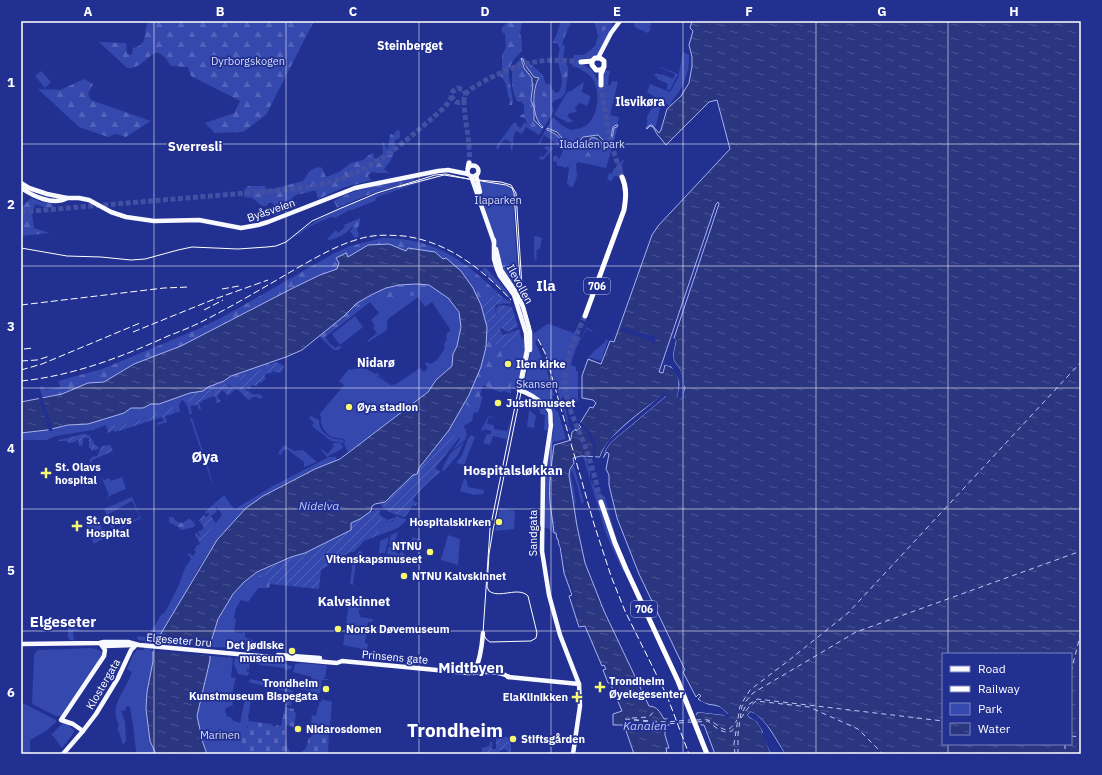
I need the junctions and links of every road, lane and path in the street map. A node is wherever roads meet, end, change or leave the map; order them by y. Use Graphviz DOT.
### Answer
graph roads {
  1 [pos="620,21"];
  2 [pos="600,59"];
  3 [pos="582,62"];
  4 [pos="592,63"];
  5 [pos="603,69"];
  6 [pos="596,70"];
  7 [pos="471,169"];
  8 [pos="21,183"];
  9 [pos="21,188"];
  10 [pos="67,198"];
  11 [pos="622,214"];
  12 [pos="494,240"];
  13 [pos="585,316"];
  14 [pos="520,391"];
  15 [pos="601,502"];
  16 [pos="21,644"];
  17 [pos="100,644"];
  18 [pos="137,645"];
  19 [pos="222,652"];
  20 [pos="474,673"];
  21 [pos="580,684"];
  22 [pos="83,731"];
  23 [pos="63,754"];
  24 [pos="573,754"];
  25 [pos="707,754"];
  1 -- 2 [label="main road"];
  2 -- 4 [label="highway"];
  2 -- 5 [label="highway"];
  3 -- 4 [label="highway"];
  4 -- 6 [label="highway"];
  5 -- 6 [label="highway"];
  5 -- 6 [label="highway"];
  7 -- 10 [label="main road, Byåsveien"];
  7 -- 12 [label="main road, Ilevollen"];
  8 -- 10 [label="main road, Byåsveien"];
  9 -- 10 [label="main road, Byåsveien"];
  11 -- 11 [label="highway, 706"];
  11 -- 13 [label="highway, 706"];
  12 -- 14 [label="main road, Ilevollen"];
  12 -- 14 [label="main road, Ilevollen"];
  14 -- 21 [label="main road, Sandgata"];
  15 -- 25 [label="highway, 706"];
  16 -- 17 [label="main road, Elgeseter bru"];
  17 -- 18 [label="main road, Elgeseter bru"];
  17 -- 22 [label="main road"];
  18 -- 19 [label="main road, Elgeseter bru"];
  18 -- 22 [label="main road, Klostergata"];
  19 -- 20 [label="main road, Prinsens gate"];
  20 -- 20 [label="main road"];
  20 -- 21 [label="main road, Prinsens gate"];
  21 -- 24 [label="main road"];
  22 -- 23 [label="main road, Klostergata"];
}
